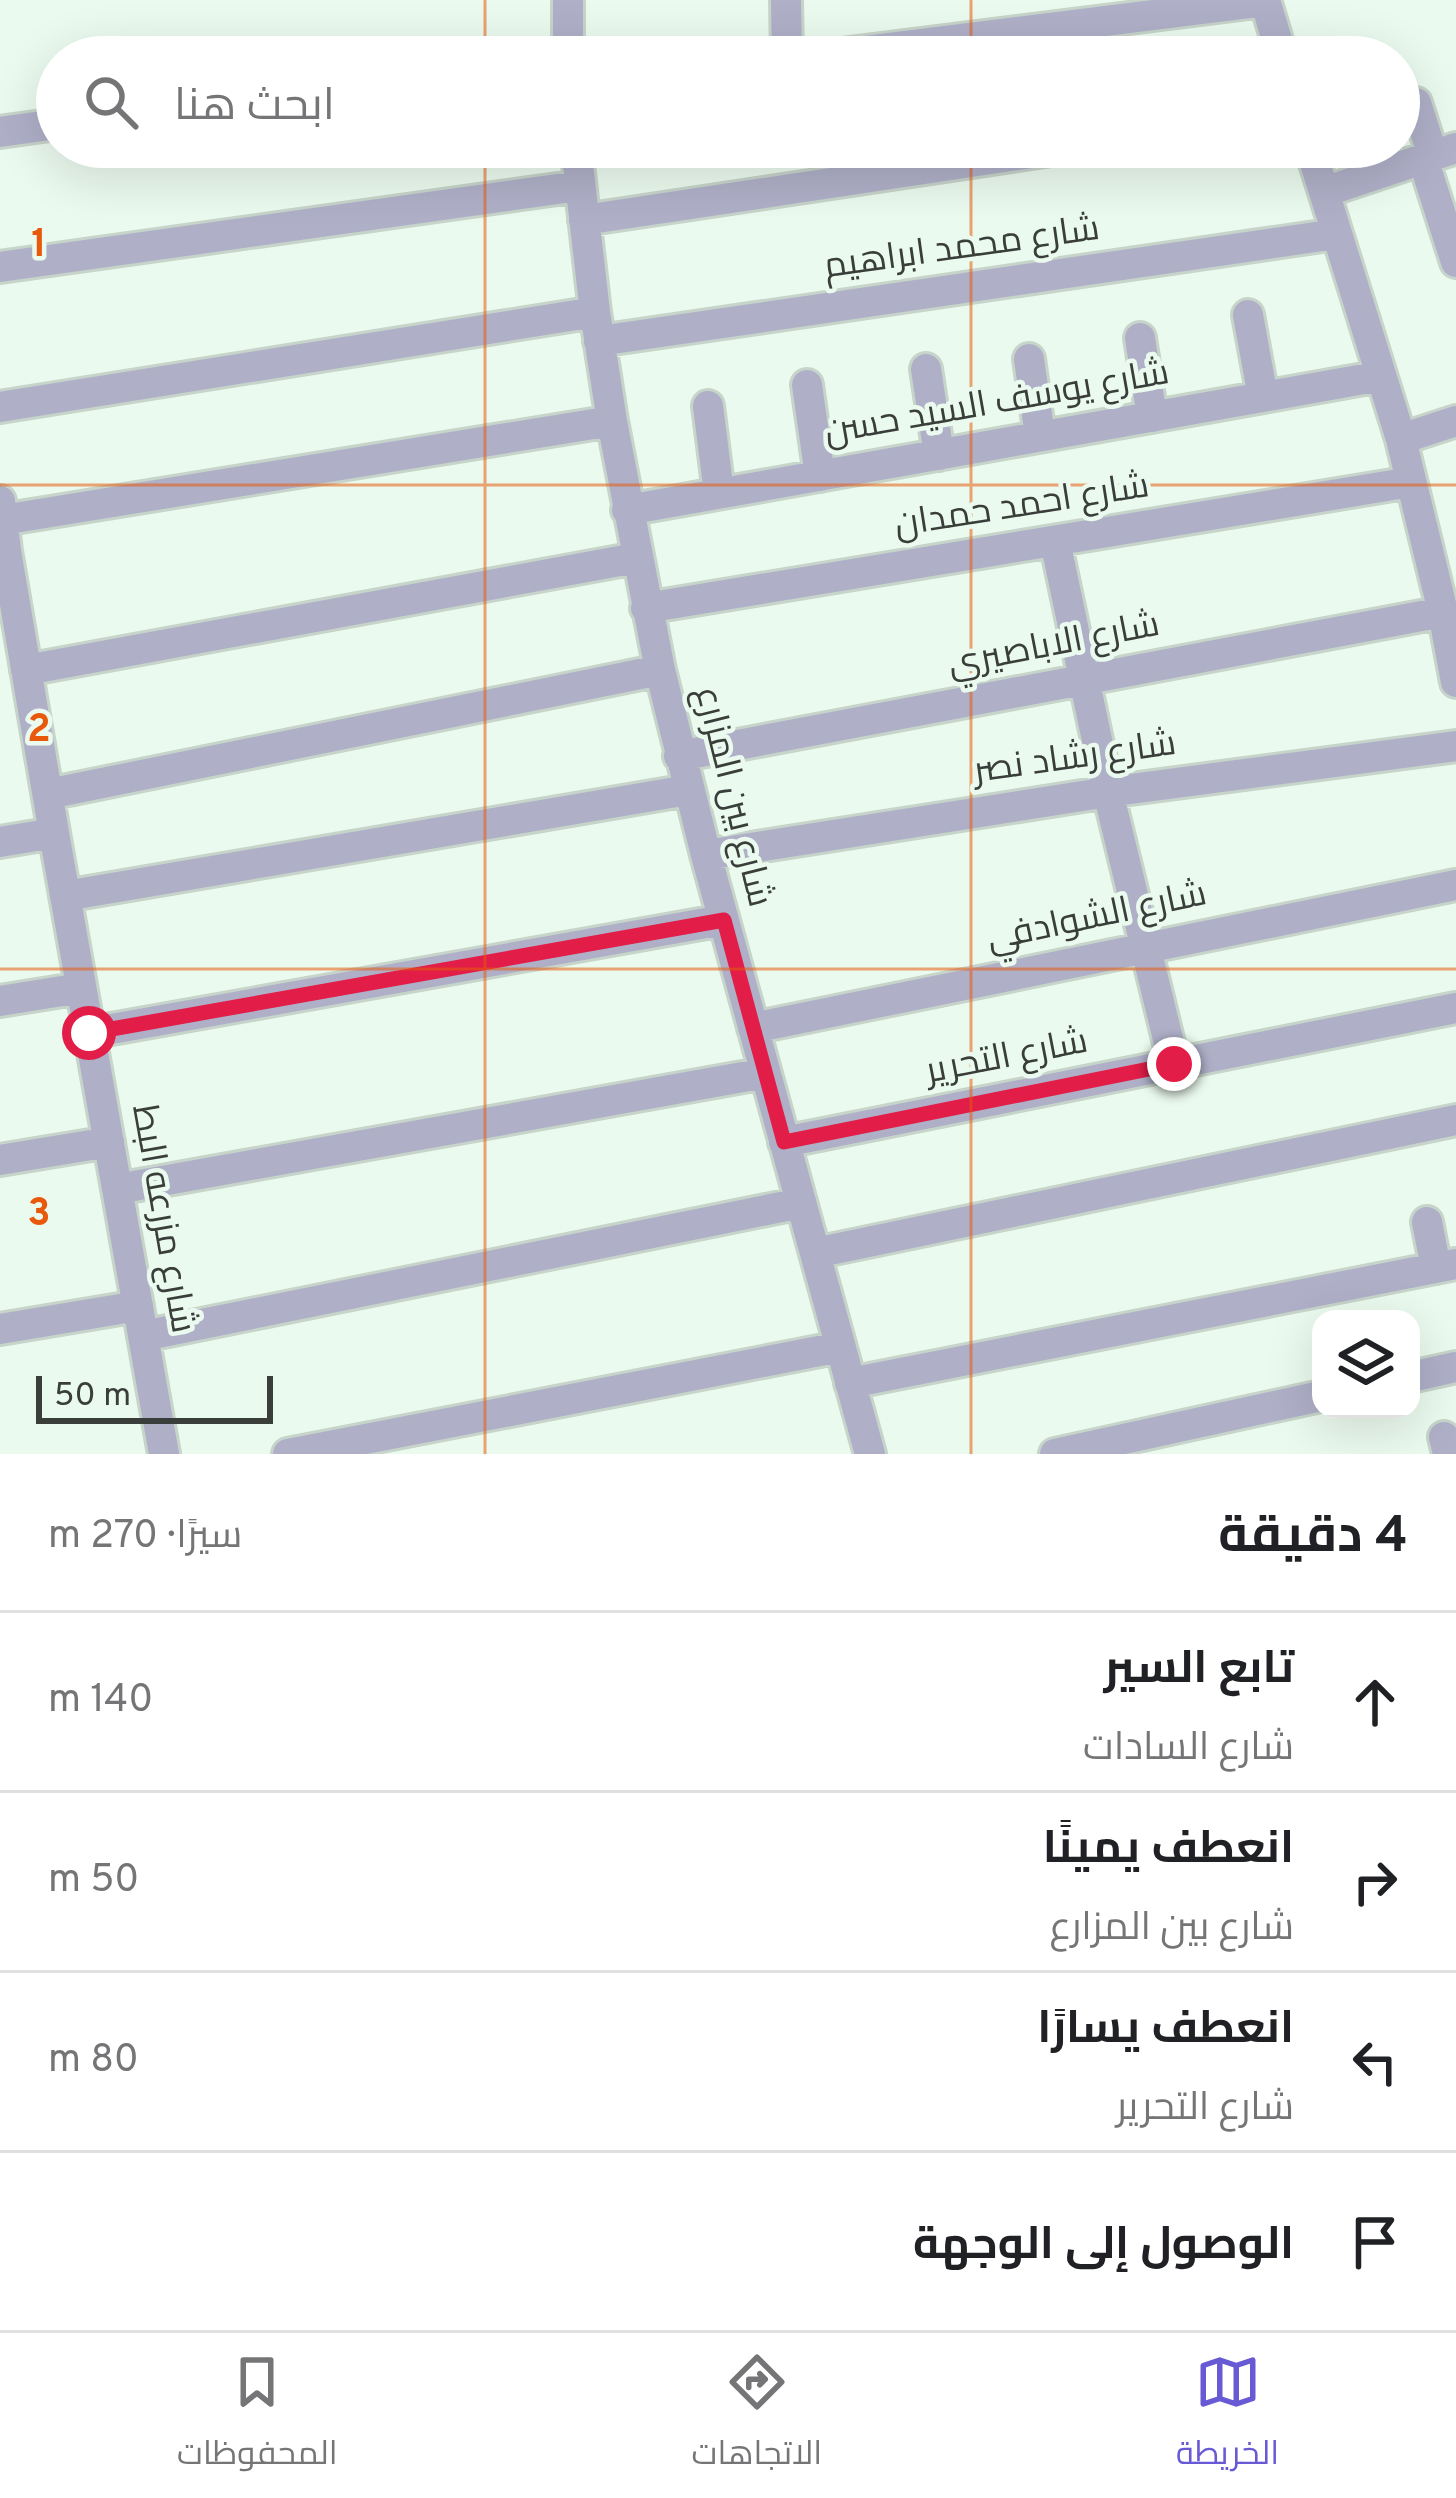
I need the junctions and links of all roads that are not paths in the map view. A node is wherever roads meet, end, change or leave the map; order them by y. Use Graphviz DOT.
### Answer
graph roads {
  1 [pos="568,0"];
  2 [pos="786,0"];
  3 [pos="1265,1"];
  4 [pos="562,36"];
  5 [pos="787,36"];
  6 [pos="985,36"];
  7 [pos="1276,36"];
  8 [pos="1420,113"];
  9 [pos="36,127"];
  10 [pos="0,132"];
  11 [pos="1437,154"];
  12 [pos="578,168"];
  13 [pos="931,168"];
  14 [pos="1317,168"];
  15 [pos="1395,168"];
  16 [pos="579,186"];
  17 [pos="1324,192"];
  18 [pos="584,220"];
  19 [pos="1336,234"];
  20 [pos="1456,262"];
  21 [pos="0,267"];
  22 [pos="1248,315"];
  23 [pos="597,326"];
  24 [pos="1140,338"];
  25 [pos="1028,359"];
  26 [pos="926,369"];
  27 [pos="1381,376"];
  28 [pos="807,385"];
  29 [pos="1263,397"];
  30 [pos="708,406"];
  31 [pos="0,407"];
  32 [pos="1152,417"];
  33 [pos="612,421"];
  34 [pos="1456,421"];
  35 [pos="1040,436"];
  36 [pos="1401,439"];
  37 [pos="939,454"];
  38 [pos="820,476"];
  39 [pos="1411,482"];
  40 [pos="719,493"];
  41 [pos="627,510"];
  42 [pos="2,531"];
  43 [pos="1055,541"];
  44 [pos="636,558"];
  45 [pos="646,608"];
  46 [pos="1443,612"];
  47 [pos="659,670"];
  48 [pos="1086,679"];
  49 [pos="18,680"];
  50 [pos="1456,682"];
  51 [pos="1456,746"];
  52 [pos="680,756"];
  53 [pos="688,790"];
  54 [pos="1108,792"];
  55 [pos="48,794"];
  56 [pos="54,833"];
  57 [pos="0,842"];
  58 [pos="706,855"];
  59 [pos="1456,885"];
  60 [pos="64,896"];
  61 [pos="724,920"];
  62 [pos="1148,947"];
  63 [pos="81,988"];
  64 [pos="0,1001"];
  65 [pos="1456,1008"];
  66 [pos="753,1028"];
  67 [pos="89,1033"];
  68 [pos="1174,1064"];
  69 [pos="765,1073"];
  70 [pos="1456,1120"];
  71 [pos="109,1142"];
  72 [pos="784,1142"];
  73 [pos="0,1160"];
  74 [pos="117,1189"];
  75 [pos="801,1203"];
  76 [pos="1427,1222"];
  77 [pos="815,1253"];
  78 [pos="1446,1266"];
  79 [pos="141,1321"];
  80 [pos="0,1329"];
  81 [pos="840,1347"];
  82 [pos="1456,1367"];
  83 [pos="1420,1375"];
  84 [pos="850,1383"];
  85 [pos="1312,1398"];
  86 [pos="1098,1450"];
  87 [pos="164,1454"];
  88 [pos="288,1454"];
  89 [pos="870,1454"];
  90 [pos="1055,1454"];
  1 -- 4 [label="street"];
  2 -- 5 [label="street"];
  3 -- 6 [label="street"];
  3 -- 7 [label="street"];
  8 -- 11 [label="street"];
  9 -- 10 [label="street"];
  11 -- 20 [label="street"];
  12 -- 16 [label="street, شارع بين المزارع"];
  13 -- 18 [label="street"];
  14 -- 17 [label="street"];
  15 -- 17 [label="street"];
  16 -- 18 [label="street, شارع بين المزارع"];
  16 -- 21 [label="street"];
  17 -- 19 [label="street"];
  18 -- 23 [label="street, شارع بين المزارع"];
  19 -- 23 [label="street, شارع محمد ابراهيم"];
  19 -- 27 [label="street"];
  22 -- 29 [label="street"];
  23 -- 31 [label="street, شارع محمد ابراهيم"];
  23 -- 33 [label="street, شارع بين المزارع"];
  24 -- 32 [label="street"];
  25 -- 35 [label="street"];
  26 -- 37 [label="street"];
  27 -- 29 [label="street, شارع يوسف السيد حسن"];
  27 -- 36 [label="street"];
  28 -- 38 [label="street"];
  29 -- 32 [label="street, شارع يوسف السيد حسن"];
  30 -- 40 [label="street"];
  32 -- 35 [label="street, شارع يوسف السيد حسن"];
  33 -- 41 [label="street, شارع بين المزارع"];
  33 -- 42 [label="street"];
  34 -- 36 [label="street"];
  35 -- 37 [label="street, شارع يوسف السيد حسن"];
  36 -- 39 [label="street"];
  37 -- 38 [label="street, شارع يوسف السيد حسن"];
  38 -- 40 [label="street, شارع يوسف السيد حسن"];
  39 -- 43 [label="street, شارع احمد حمدان"];
  39 -- 46 [label="street"];
  40 -- 41 [label="street, شارع يوسف السيد حسن"];
  41 -- 44 [label="street, شارع بين المزارع"];
  42 -- 49 [label="street, شارع مزرعه البط"];
  43 -- 45 [label="street, شارع احمد حمدان"];
  43 -- 48 [label="street"];
  44 -- 45 [label="street, شارع بين المزارع"];
  44 -- 49 [label="street"];
  45 -- 47 [label="street, شارع بين المزارع"];
  46 -- 48 [label="street, شارع الاباصيري"];
  46 -- 50 [label="street"];
  47 -- 52 [label="street, شارع بين المزارع"];
  47 -- 55 [label="street"];
  48 -- 52 [label="street, شارع الاباصيري"];
  48 -- 54 [label="street"];
  49 -- 55 [label="street, شارع مزرعه البط"];
  51 -- 54 [label="street, شارع رشاد نصر"];
  52 -- 53 [label="street, شارع بين المزارع"];
  53 -- 58 [label="street, شارع بين المزارع"];
  53 -- 60 [label="street"];
  54 -- 58 [label="street, شارع رشاد نصر"];
  54 -- 62 [label="street"];
  55 -- 56 [label="street, شارع مزرعه البط"];
  56 -- 57 [label="street"];
  56 -- 60 [label="street, شارع مزرعه البط"];
  58 -- 61 [label="street, شارع بين المزارع"];
  59 -- 62 [label="street, شارع الشوادفي"];
  60 -- 63 [label="street, شارع مزرعه البط"];
  61 -- 66 [label="street, شارع بين المزارع"];
  61 -- 67 [label="street"];
  62 -- 66 [label="street, شارع الشوادفي"];
  62 -- 68 [label="street"];
  63 -- 64 [label="street"];
  63 -- 67 [label="street, شارع مزرعه البط"];
  65 -- 68 [label="street, شارع التحرير"];
  66 -- 69 [label="street, شارع بين المزارع"];
  67 -- 71 [label="street, شارع مزرعه البط"];
  68 -- 72 [label="street, شارع التحرير"];
  69 -- 72 [label="street, شارع بين المزارع"];
  69 -- 74 [label="street"];
  70 -- 77 [label="street"];
  71 -- 73 [label="street"];
  71 -- 74 [label="street, شارع مزرعه البط"];
  72 -- 75 [label="street, شارع بين المزارع"];
  74 -- 79 [label="street, شارع مزرعه البط"];
  75 -- 77 [label="street, شارع بين المزارع"];
  75 -- 79 [label="street"];
  76 -- 78 [label="street"];
  77 -- 81 [label="street, شارع بين المزارع"];
  78 -- 84 [label="street"];
  79 -- 80 [label="street"];
  79 -- 87 [label="street, شارع مزرعه البط"];
  81 -- 84 [label="street, شارع بين المزارع"];
  81 -- 88 [label="street"];
  82 -- 83 [label="street"];
  84 -- 89 [label="street, شارع بين المزارع"];
  85 -- 86 [label="street"];
  86 -- 90 [label="street"];
}
